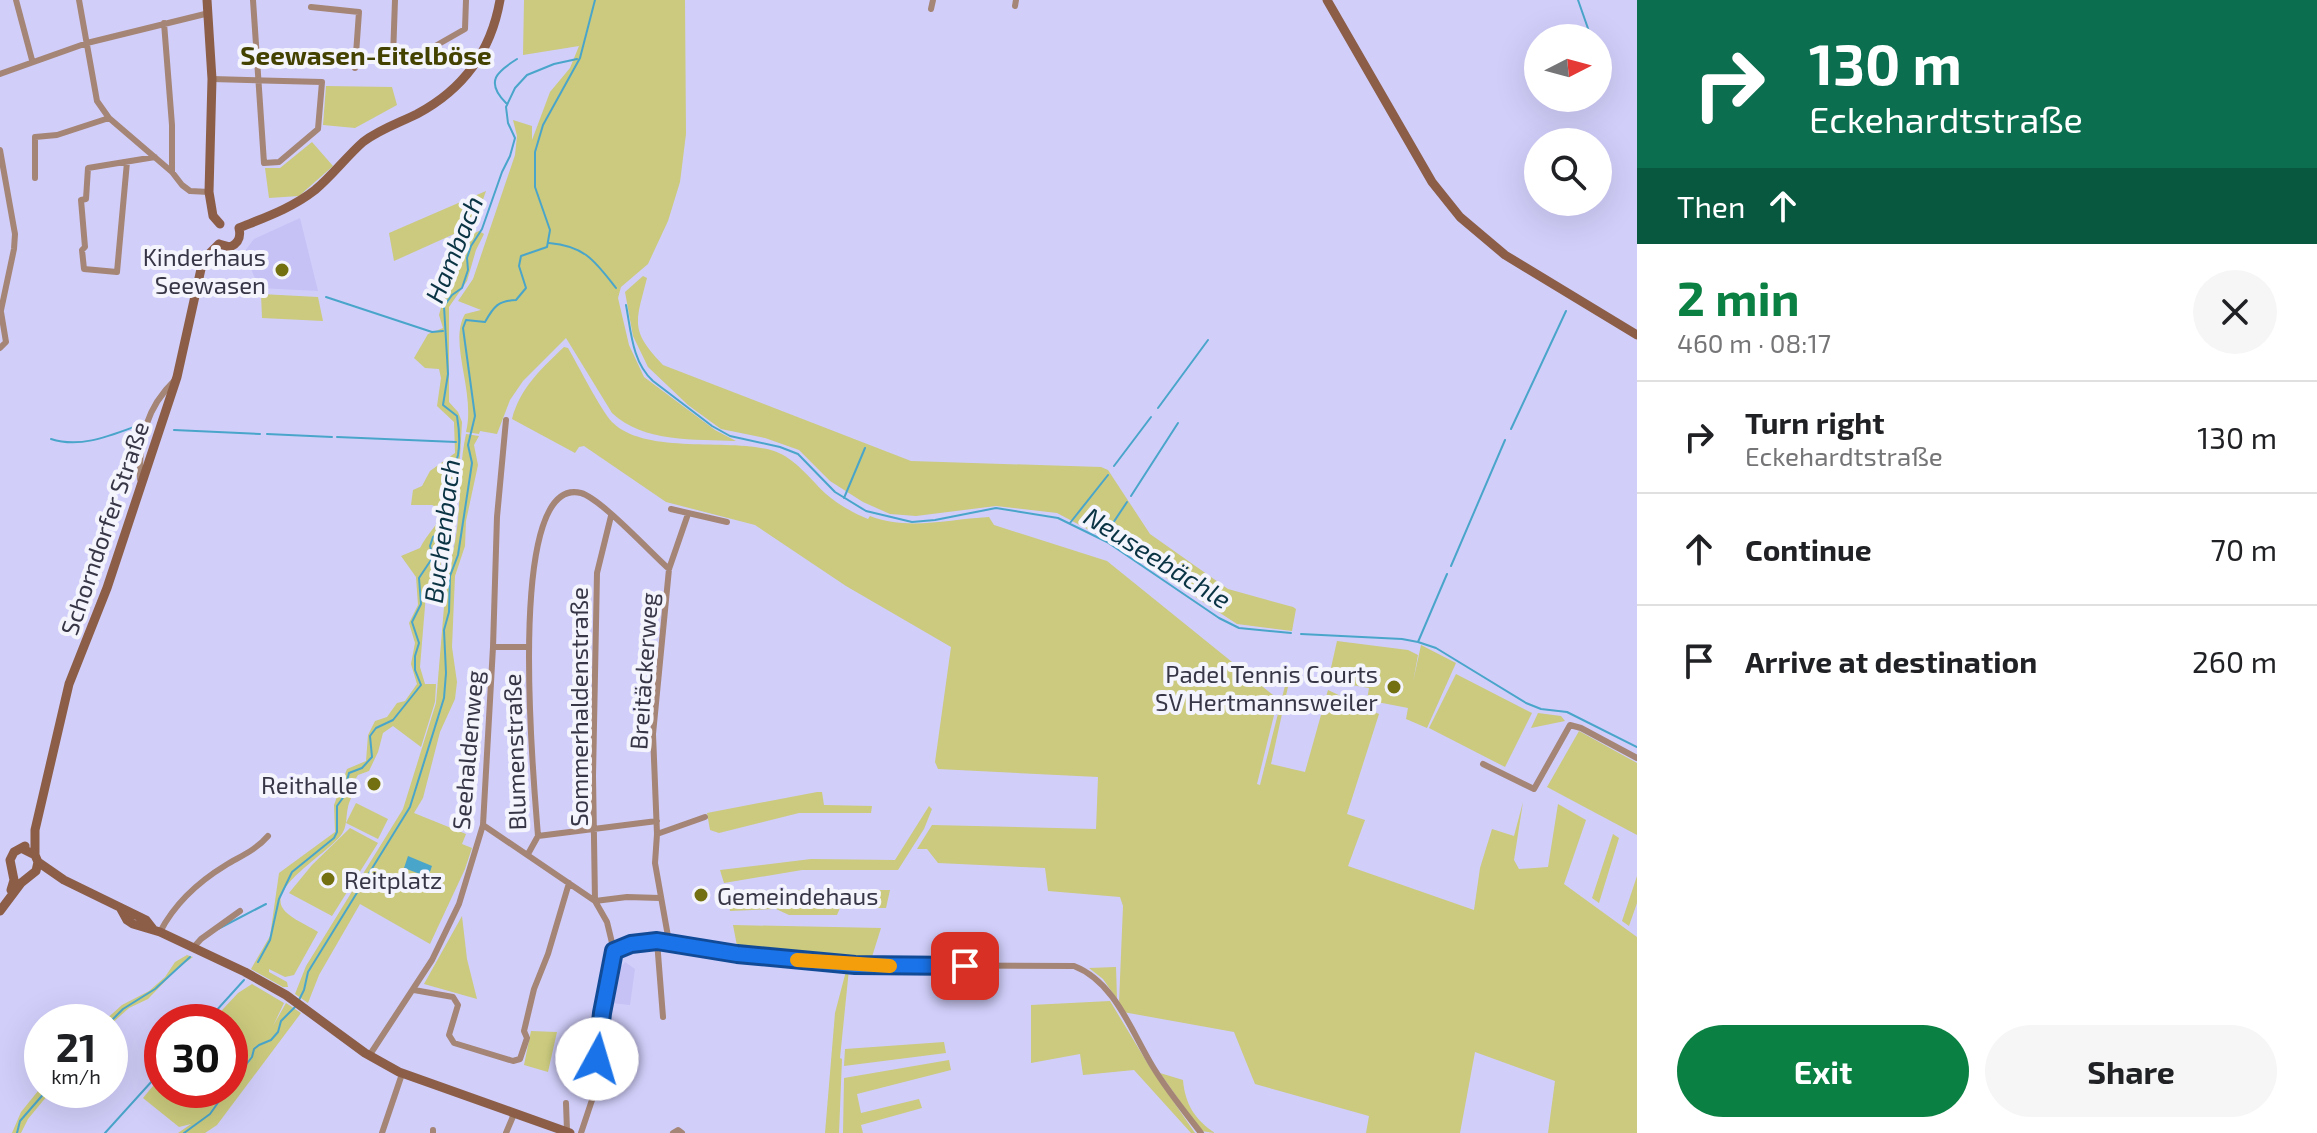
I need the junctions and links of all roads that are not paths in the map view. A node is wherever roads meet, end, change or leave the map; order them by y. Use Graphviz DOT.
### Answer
graph roads {
  1 [pos="16,0"];
  2 [pos="79,0"];
  3 [pos="207,0"];
  4 [pos="253,0"];
  5 [pos="395,0"];
  6 [pos="466,0"];
  7 [pos="500,0"];
  8 [pos="933,0"];
  9 [pos="1327,0"];
  10 [pos="337,5"];
  11 [pos="311,7"];
  12 [pos="931,9"];
  13 [pos="209,13"];
  14 [pos="164,23"];
  15 [pos="87,43"];
  16 [pos="32,60"];
  17 [pos="355,68"];
  18 [pos="0,74"];
  19 [pos="260,78"];
  20 [pos="212,79"];
  21 [pos="109,118"];
  22 [pos="0,150"];
  23 [pos="155,157"];
  24 [pos="127,162"];
  25 [pos="172,172"];
  26 [pos="35,178"];
  27 [pos="209,192"];
  28 [pos="220,224"];
  29 [pos="239,228"];
  30 [pos="219,244"];
  31 [pos="0,314"];
  32 [pos="1637,335"];
  33 [pos="0,348"];
  34 [pos="177,377"];
  35 [pos="506,420"];
  36 [pos="141,489"];
  37 [pos="671,509"];
  38 [pos="688,514"];
  39 [pos="611,516"];
  40 [pos="727,522"];
  41 [pos="669,569"];
  42 [pos="493,647"];
  43 [pos="528,647"];
  44 [pos="1637,758"];
  45 [pos="1483,764"];
  46 [pos="705,817"];
  47 [pos="657,821"];
  48 [pos="483,825"];
  49 [pos="594,828"];
  50 [pos="35,830"];
  51 [pos="657,834"];
  52 [pos="268,836"];
  53 [pos="538,836"];
  54 [pos="23,849"];
  55 [pos="528,854"];
  56 [pos="36,858"];
  57 [pos="13,874"];
  58 [pos="30,876"];
  59 [pos="64,880"];
  60 [pos="569,883"];
  61 [pos="10,895"];
  62 [pos="660,898"];
  63 [pos="595,901"];
  64 [pos="0,911"];
  65 [pos="240,911"];
  66 [pos="156,930"];
  67 [pos="657,941"];
  68 [pos="669,942"];
  69 [pos="193,948"];
  70 [pos="614,951"];
  71 [pos="414,990"];
  72 [pos="663,1017"];
  73 [pos="367,1054"];
  74 [pos="402,1074"];
  75 [pos="566,1103"];
  76 [pos="514,1114"];
  77 [pos="569,1132"];
  78 [pos="382,1133"];
  79 [pos="506,1133"];
  80 [pos="581,1133"];
  81 [pos="673,1133"];
  82 [pos="682,1133"];
  83 [pos="1201,1133"];
  1 -- 16 [label="street"];
  2 -- 15 [label="street"];
  3 -- 13 [label="street"];
  4 -- 19 [label="street"];
  5 -- 6 [label="street"];
  7 -- 29 [label="street"];
  8 -- 12 [label="street"];
  9 -- 32 [label="street"];
  10 -- 11 [label="street"];
  10 -- 17 [label="street"];
  13 -- 14 [label="street"];
  13 -- 20 [label="street"];
  14 -- 15 [label="street"];
  14 -- 25 [label="street"];
  15 -- 16 [label="street"];
  15 -- 21 [label="street"];
  16 -- 18 [label="street"];
  19 -- 19 [label="street"];
  19 -- 20 [label="street"];
  20 -- 27 [label="street"];
  21 -- 23 [label="street"];
  21 -- 26 [label="street"];
  22 -- 31 [label="street"];
  23 -- 24 [label="street"];
  23 -- 25 [label="street"];
  24 -- 24 [label="street"];
  25 -- 27 [label="street"];
  27 -- 28 [label="street"];
  28 -- 29 [label="street"];
  28 -- 30 [label="street"];
  29 -- 30 [label="street"];
  30 -- 34 [label="street, Schorndorfer Straße"];
  31 -- 33 [label="street"];
  34 -- 36 [label="street, Schorndorfer Straße"];
  34 -- 36 [label="street"];
  35 -- 42 [label="street, Seehaldenweg"];
  36 -- 50 [label="street, Schorndorfer Straße"];
  37 -- 38 [label="street"];
  38 -- 40 [label="street"];
  38 -- 41 [label="street, Breitäckerweg"];
  39 -- 41 [label="street, Blumenstraße"];
  39 -- 43 [label="street, Blumenstraße"];
  39 -- 49 [label="street, Sommerhaldenstraße"];
  41 -- 47 [label="street, Breitäckerweg"];
  42 -- 43 [label="street, Blumenstraße"];
  42 -- 48 [label="street, Seehaldenweg"];
  43 -- 53 [label="street, Blumenstraße"];
  44 -- 45 [label="street"];
  46 -- 51 [label="street"];
  47 -- 49 [label="street"];
  47 -- 51 [label="street, Breitäckerweg"];
  48 -- 55 [label="street"];
  48 -- 71 [label="street, Seehaldenweg"];
  49 -- 53 [label="street"];
  49 -- 63 [label="street, Sommerhaldenstraße"];
  50 -- 54 [label="street, Schorndorfer Straße"];
  50 -- 56 [label="street, Schorndorfer Straße"];
  51 -- 62 [label="street, Breitäckerweg"];
  52 -- 66 [label="street"];
  53 -- 55 [label="street, Blumenstraße"];
  54 -- 56 [label="street"];
  54 -- 57 [label="street"];
  55 -- 60 [label="street"];
  56 -- 58 [label="street"];
  56 -- 59 [label="street"];
  57 -- 58 [label="street"];
  57 -- 61 [label="street"];
  58 -- 59 [label="street"];
  58 -- 61 [label="street"];
  59 -- 66 [label="street"];
  60 -- 63 [label="street"];
  60 -- 71 [label="street"];
  61 -- 64 [label="street"];
  62 -- 63 [label="street"];
  62 -- 68 [label="street, Breitäckerweg"];
  63 -- 70 [label="street"];
  65 -- 69 [label="street"];
  66 -- 69 [label="street"];
  67 -- 68 [label="street"];
  67 -- 70 [label="street"];
  67 -- 72 [label="street"];
  68 -- 83 [label="street"];
  69 -- 73 [label="street"];
  70 -- 80 [label="street"];
  71 -- 73 [label="street, Seehaldenweg"];
  73 -- 74 [label="street"];
  74 -- 76 [label="street"];
  74 -- 78 [label="street"];
  75 -- 77 [label="street"];
  76 -- 77 [label="street"];
  76 -- 79 [label="street"];
  81 -- 82 [label="street"];
}
